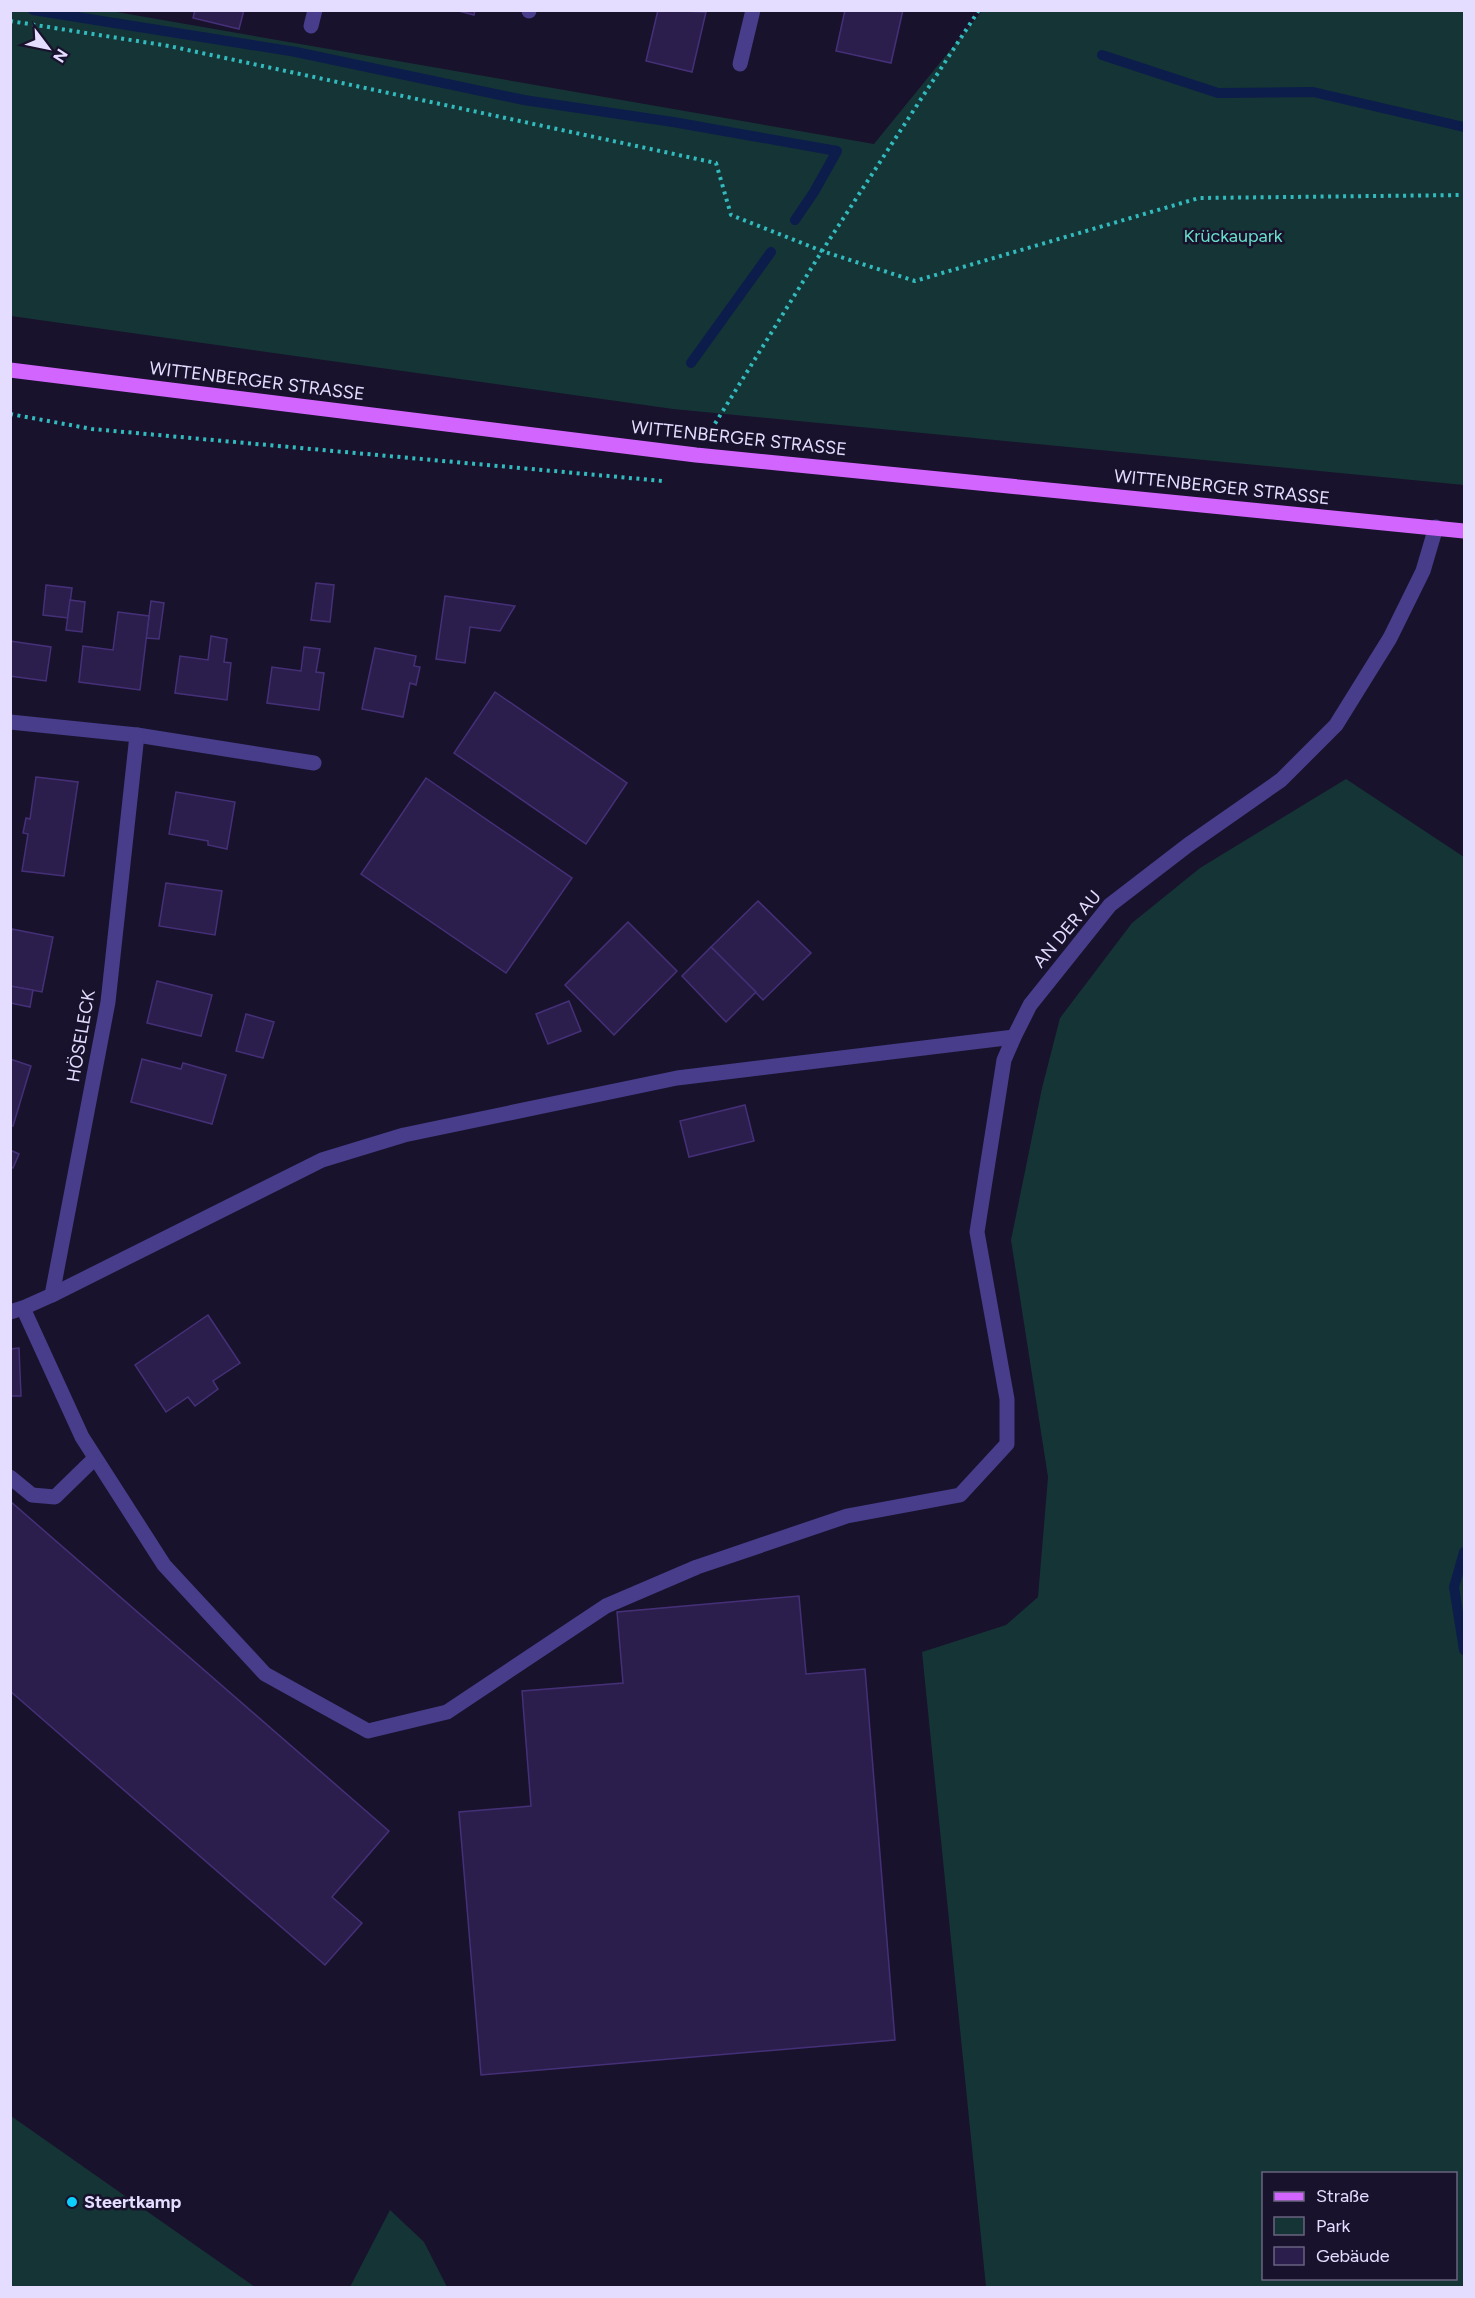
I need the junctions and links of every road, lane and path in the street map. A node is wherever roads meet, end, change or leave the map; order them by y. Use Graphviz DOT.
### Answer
graph roads {
  1 [pos="315,10"];
  2 [pos="753,10"];
  3 [pos="979,10"];
  4 [pos="10,21"];
  5 [pos="311,26"];
  6 [pos="740,64"];
  7 [pos="1464,195"];
  8 [pos="822,251"];
  9 [pos="10,370"];
  10 [pos="696,455"];
  11 [pos="1436,527"];
  12 [pos="1464,531"];
  13 [pos="10,722"];
  14 [pos="136,735"];
  15 [pos="314,763"];
  16 [pos="1014,1037"];
  17 [pos="52,1295"];
  18 [pos="17,1310"];
  19 [pos="95,1458"];
  20 [pos="10,1477"];
  1 -- 5 [label="street"];
  2 -- 6 [label="street"];
  3 -- 8 [label="path"];
  4 -- 8 [label="path"];
  7 -- 8 [label="path"];
  8 -- 10 [label="path"];
  9 -- 10 [label="main road, WITTENBERGER STRASSE"];
  10 -- 11 [label="main road, WITTENBERGER STRASSE"];
  11 -- 12 [label="main road, WITTENBERGER STRASSE"];
  11 -- 16 [label="street, AN DER AU"];
  13 -- 14 [label="street"];
  14 -- 15 [label="street"];
  14 -- 17 [label="street, HÖSELECK"];
  16 -- 17 [label="street"];
  16 -- 19 [label="street, AN DER AU"];
  17 -- 18 [label="street"];
  18 -- 19 [label="street, AN DER AU"];
  19 -- 20 [label="street"];
}
